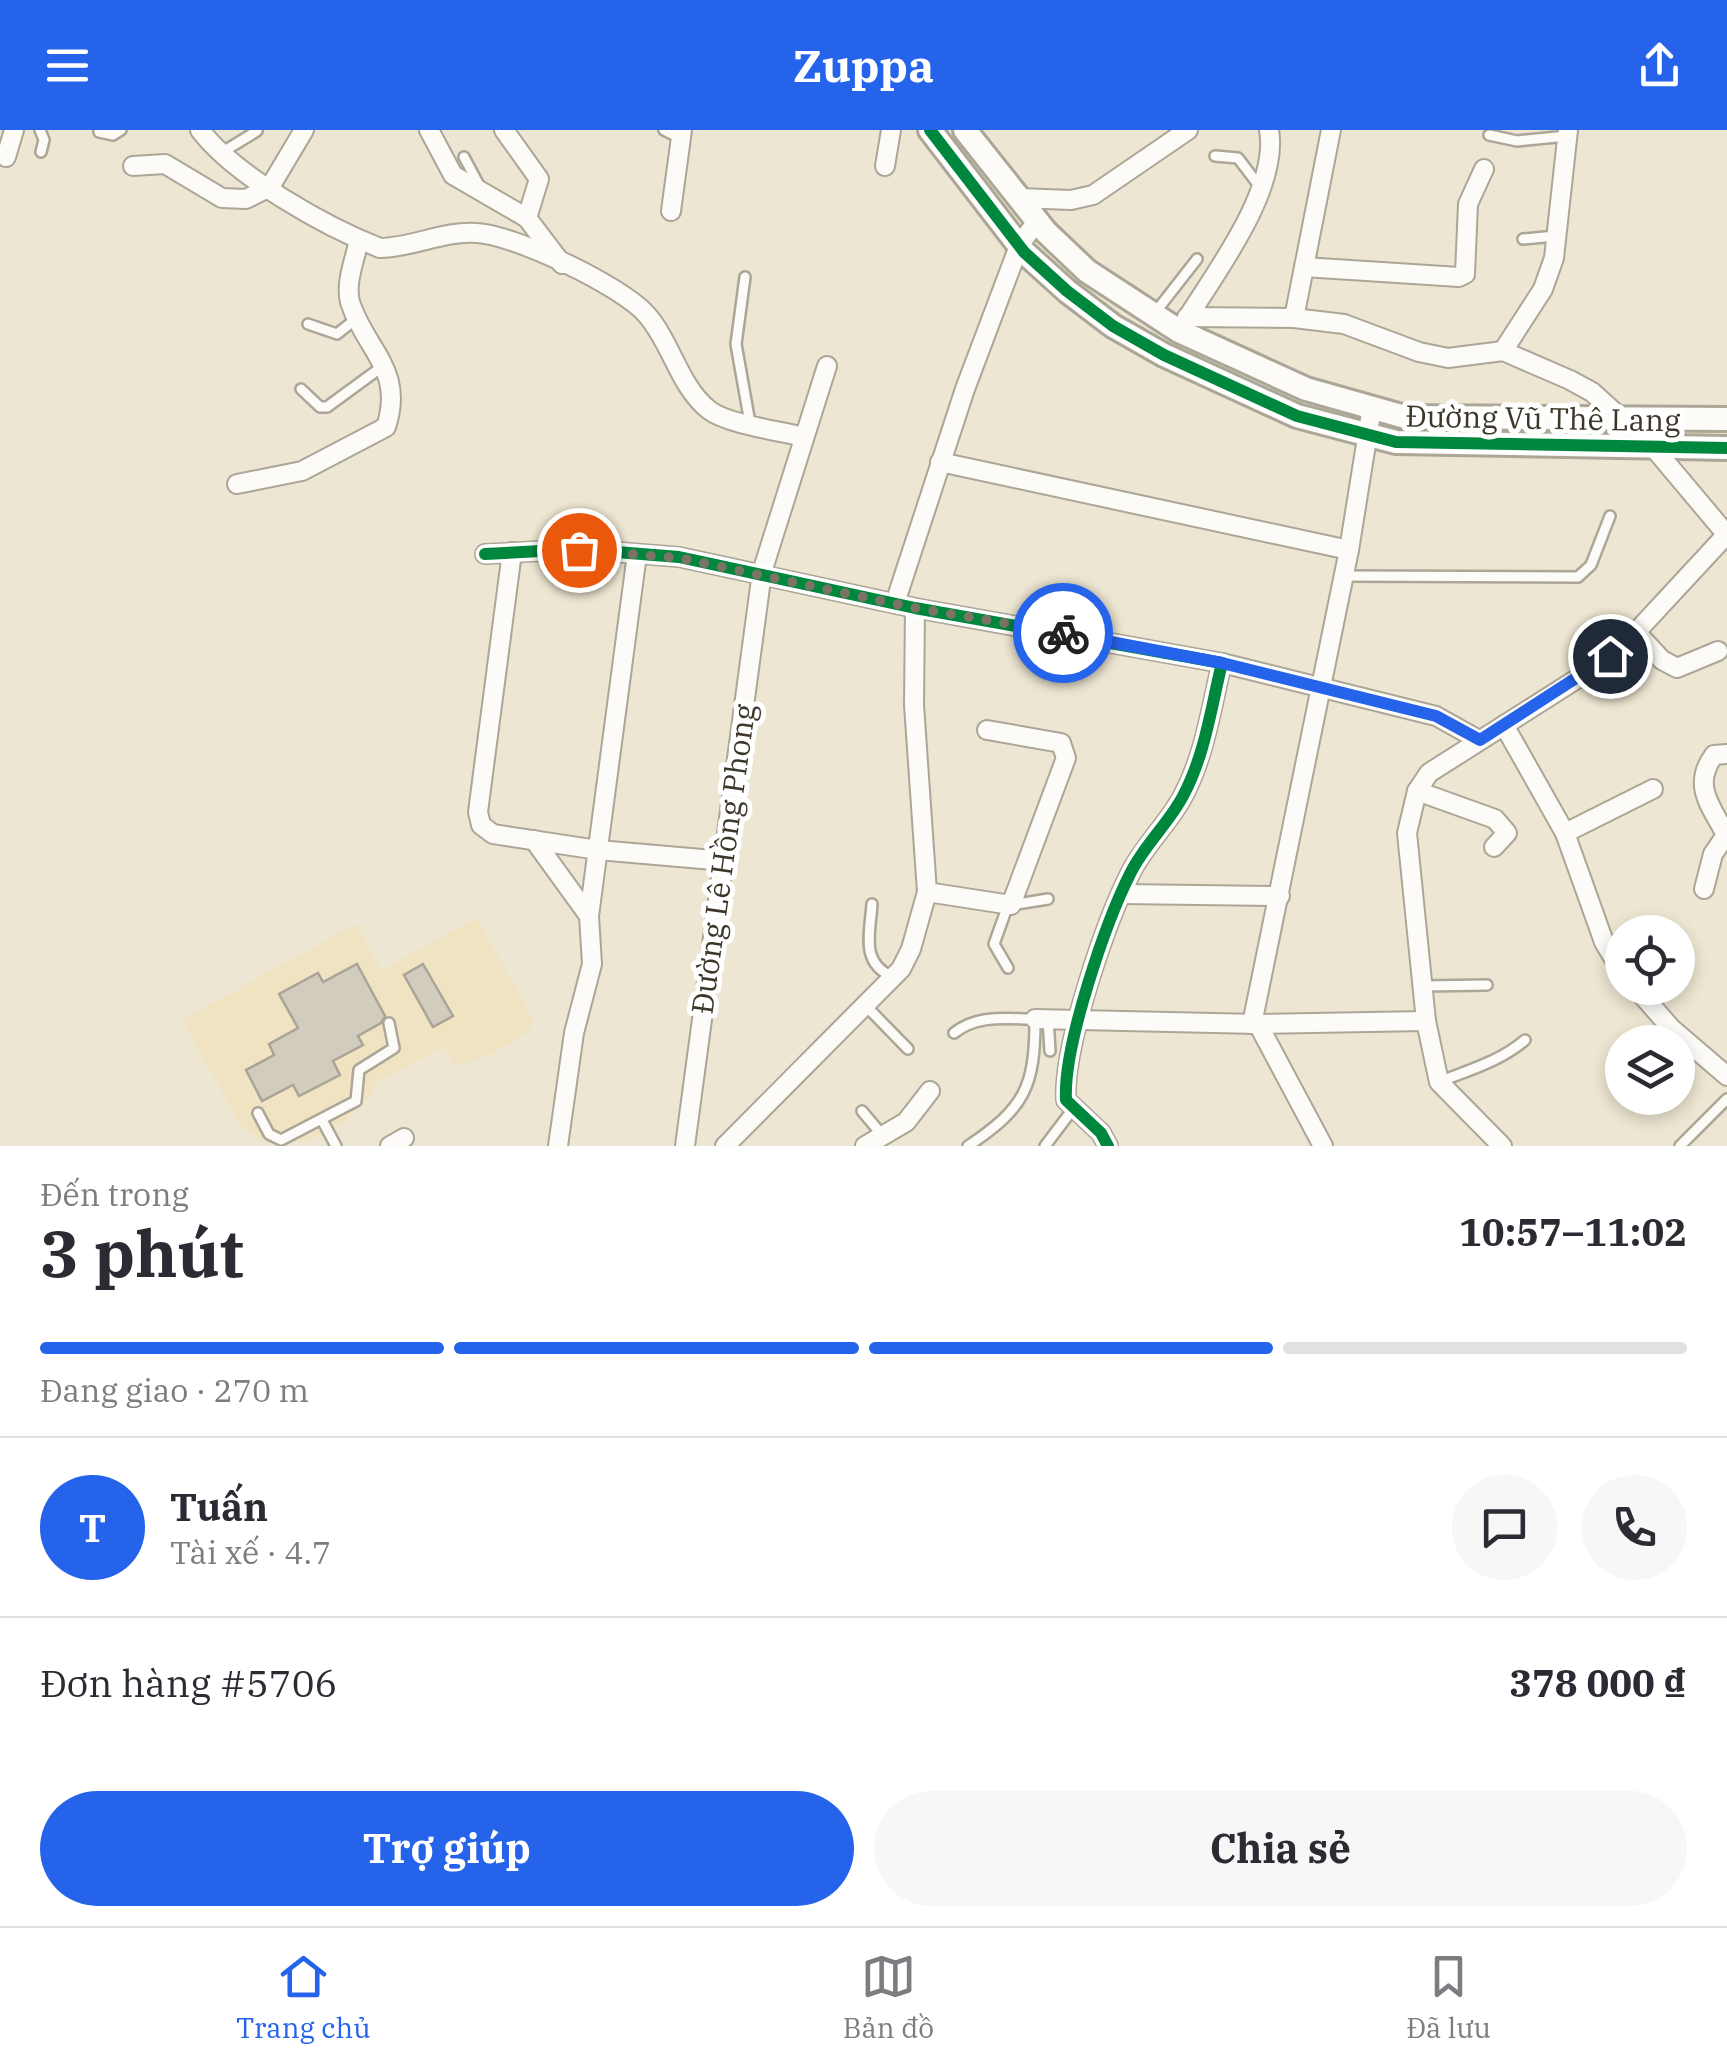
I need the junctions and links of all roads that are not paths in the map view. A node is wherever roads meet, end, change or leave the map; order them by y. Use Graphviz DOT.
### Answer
graph roads {
  1 [pos="14,130"];
  2 [pos="40,130"];
  3 [pos="121,130"];
  4 [pos="200,130"];
  5 [pos="257,130"];
  6 [pos="304,130"];
  7 [pos="429,130"];
  8 [pos="504,130"];
  9 [pos="891,130"];
  10 [pos="930,130"];
  11 [pos="966,130"];
  12 [pos="1188,130"];
  13 [pos="1270,130"];
  14 [pos="1332,130"];
  15 [pos="99,132"];
  16 [pos="675,132"];
  17 [pos="1568,133"];
  18 [pos="1489,135"];
  19 [pos="41,152"];
  20 [pos="221,153"];
  21 [pos="1215,156"];
  22 [pos="6,157"];
  23 [pos="464,157"];
  24 [pos="133,166"];
  25 [pos="885,166"];
  26 [pos="1484,169"];
  27 [pos="270,187"];
  28 [pos="1260,188"];
  29 [pos="484,194"];
  30 [pos="1019,198"];
  31 [pos="671,210"];
  32 [pos="527,218"];
  33 [pos="1037,221"];
  34 [pos="1557,236"];
  35 [pos="1523,239"];
  36 [pos="359,240"];
  37 [pos="1020,246"];
  38 [pos="1196,259"];
  39 [pos="563,266"];
  40 [pos="1304,266"];
  41 [pos="746,277"];
  42 [pos="1152,316"];
  43 [pos="357,317"];
  44 [pos="1294,318"];
  45 [pos="308,324"];
  46 [pos="1183,324"];
  47 [pos="1503,352"];
  48 [pos="386,364"];
  49 [pos="827,366"];
  50 [pos="300,390"];
  51 [pos="1372,407"];
  52 [pos="1622,418"];
  53 [pos="1727,419"];
  54 [pos="750,423"];
  55 [pos="1366,435"];
  56 [pos="804,437"];
  57 [pos="1653,447"];
  58 [pos="1727,448"];
  59 [pos="940,462"];
  60 [pos="237,484"];
  61 [pos="1610,516"];
  62 [pos="1727,535"];
  63 [pos="1349,550"];
  64 [pos="512,552"];
  65 [pos="484,554"];
  66 [pos="637,554"];
  67 [pos="762,572"];
  68 [pos="1344,576"];
  69 [pos="895,604"];
  70 [pos="915,608"];
  71 [pos="1636,632"];
  72 [pos="1718,652"];
  73 [pos="1222,663"];
  74 [pos="1322,688"];
  75 [pos="1504,725"];
  76 [pos="986,730"];
  77 [pos="1480,740"];
  78 [pos="1727,754"];
  79 [pos="1654,789"];
  80 [pos="1417,791"];
  81 [pos="1565,833"];
  82 [pos="534,840"];
  83 [pos="1494,847"];
  84 [pos="598,850"];
  85 [pos="725,861"];
  86 [pos="1704,889"];
  87 [pos="927,892"];
  88 [pos="1122,894"];
  89 [pos="1280,896"];
  90 [pos="1048,899"];
  91 [pos="872,904"];
  92 [pos="1010,905"];
  93 [pos="588,916"];
  94 [pos="1605,944"];
  95 [pos="1008,968"];
  96 [pos="893,977"];
  97 [pos="1487,985"];
  98 [pos="1424,986"];
  99 [pos="865,1004"];
  100 [pos="1042,1018"];
  101 [pos="1080,1018"];
  102 [pos="1426,1020"];
  103 [pos="389,1023"];
  104 [pos="1255,1024"];
  105 [pos="954,1033"];
  106 [pos="1524,1040"];
  107 [pos="908,1049"];
  108 [pos="1050,1051"];
  109 [pos="1695,1054"];
  110 [pos="1727,1076"];
  111 [pos="1439,1082"];
  112 [pos="930,1091"];
  113 [pos="1727,1098"];
  114 [pos="1073,1109"];
  115 [pos="862,1111"];
  116 [pos="258,1113"];
  117 [pos="322,1120"];
  118 [pos="883,1136"];
  119 [pos="333,1145"];
  120 [pos="558,1146"];
  121 [pos="686,1146"];
  122 [pos="724,1146"];
  123 [pos="865,1146"];
  124 [pos="968,1146"];
  125 [pos="1045,1146"];
  126 [pos="1108,1146"];
  127 [pos="1323,1146"];
  128 [pos="1502,1146"];
  129 [pos="1680,1146"];
  1 -- 22 [label="street"];
  2 -- 19 [label="lane"];
  3 -- 15 [label="lane"];
  4 -- 20 [label="street"];
  5 -- 20 [label="lane"];
  6 -- 27 [label="street"];
  7 -- 29 [label="street"];
  8 -- 32 [label="street"];
  9 -- 25 [label="street"];
  10 -- 37 [label="street, Đường Vũ Thê Lang"];
  11 -- 30 [label="street, Đường Vũ Thê Lang"];
  12 -- 30 [label="street"];
  13 -- 28 [label="street"];
  14 -- 40 [label="street"];
  16 -- 31 [label="street"];
  17 -- 18 [label="lane"];
  17 -- 34 [label="street"];
  20 -- 27 [label="street"];
  21 -- 28 [label="lane"];
  23 -- 29 [label="lane"];
  24 -- 27 [label="street"];
  26 -- 40 [label="street"];
  27 -- 36 [label="street"];
  28 -- 46 [label="street"];
  29 -- 32 [label="street"];
  30 -- 33 [label="street, Đường Vũ Thê Lang"];
  32 -- 39 [label="street"];
  33 -- 37 [label="street"];
  33 -- 42 [label="street, Đường Vũ Thê Lang"];
  34 -- 35 [label="lane"];
  34 -- 47 [label="street"];
  36 -- 39 [label="street"];
  36 -- 43 [label="street"];
  37 -- 55 [label="street, Đường Vũ Thê Lang"];
  37 -- 59 [label="street"];
  38 -- 42 [label="lane"];
  39 -- 54 [label="street"];
  40 -- 44 [label="street"];
  41 -- 54 [label="lane"];
  42 -- 46 [label="street, Đường Vũ Thê Lang"];
  43 -- 45 [label="lane"];
  43 -- 48 [label="street"];
  44 -- 46 [label="street"];
  44 -- 47 [label="street"];
  46 -- 51 [label="street, Đường Vũ Thê Lang"];
  47 -- 52 [label="street"];
  48 -- 50 [label="lane"];
  48 -- 60 [label="street"];
  49 -- 56 [label="street, Đường Lê Hồng Phong"];
  51 -- 52 [label="street, Đường Vũ Thê Lang"];
  51 -- 55 [label="street"];
  52 -- 53 [label="street, Đường Vũ Thê Lang"];
  52 -- 57 [label="street"];
  54 -- 56 [label="street"];
  55 -- 57 [label="street, Đường Vũ Thê Lang"];
  55 -- 63 [label="street"];
  56 -- 67 [label="street, Đường Lê Hồng Phong"];
  57 -- 58 [label="street, Đường Vũ Thê Lang"];
  57 -- 62 [label="street"];
  59 -- 63 [label="street"];
  59 -- 69 [label="street"];
  61 -- 68 [label="lane"];
  62 -- 71 [label="street"];
  63 -- 68 [label="street"];
  64 -- 65 [label="street"];
  64 -- 66 [label="street"];
  64 -- 82 [label="street"];
  66 -- 67 [label="street"];
  66 -- 84 [label="street"];
  67 -- 69 [label="street"];
  67 -- 85 [label="street, Đường Lê Hồng Phong"];
  68 -- 74 [label="street"];
  69 -- 70 [label="street"];
  70 -- 73 [label="street"];
  70 -- 87 [label="street"];
  71 -- 72 [label="street"];
  71 -- 75 [label="street"];
  73 -- 74 [label="street"];
  73 -- 88 [label="street"];
  74 -- 77 [label="street"];
  74 -- 89 [label="street"];
  75 -- 77 [label="street"];
  75 -- 81 [label="street"];
  76 -- 92 [label="street"];
  77 -- 80 [label="street"];
  78 -- 86 [label="street"];
  79 -- 81 [label="street"];
  80 -- 83 [label="street"];
  80 -- 98 [label="street"];
  81 -- 94 [label="street"];
  82 -- 84 [label="street"];
  82 -- 93 [label="street"];
  84 -- 85 [label="street"];
  84 -- 93 [label="street"];
  85 -- 121 [label="street, Đường Lê Hồng Phong"];
  87 -- 92 [label="street"];
  87 -- 96 [label="street"];
  88 -- 89 [label="street"];
  88 -- 101 [label="street"];
  89 -- 104 [label="street"];
  90 -- 92 [label="lane"];
  91 -- 96 [label="lane"];
  92 -- 95 [label="lane"];
  93 -- 120 [label="street"];
  96 -- 99 [label="street"];
  97 -- 98 [label="lane"];
  98 -- 102 [label="street"];
  99 -- 107 [label="lane"];
  99 -- 122 [label="street"];
  100 -- 101 [label="street"];
  100 -- 105 [label="lane"];
  100 -- 108 [label="lane"];
  100 -- 124 [label="lane"];
  101 -- 104 [label="street"];
  101 -- 114 [label="street"];
  102 -- 104 [label="street"];
  102 -- 111 [label="street"];
  103 -- 117 [label="lane"];
  104 -- 127 [label="street"];
  106 -- 111 [label="lane"];
  109 -- 110 [label="street"];
  111 -- 128 [label="street"];
  112 -- 118 [label="street"];
  113 -- 129 [label="lane"];
  114 -- 125 [label="lane"];
  114 -- 126 [label="street"];
  115 -- 118 [label="lane"];
  116 -- 117 [label="lane"];
  117 -- 119 [label="lane"];
  118 -- 123 [label="street"];
}
